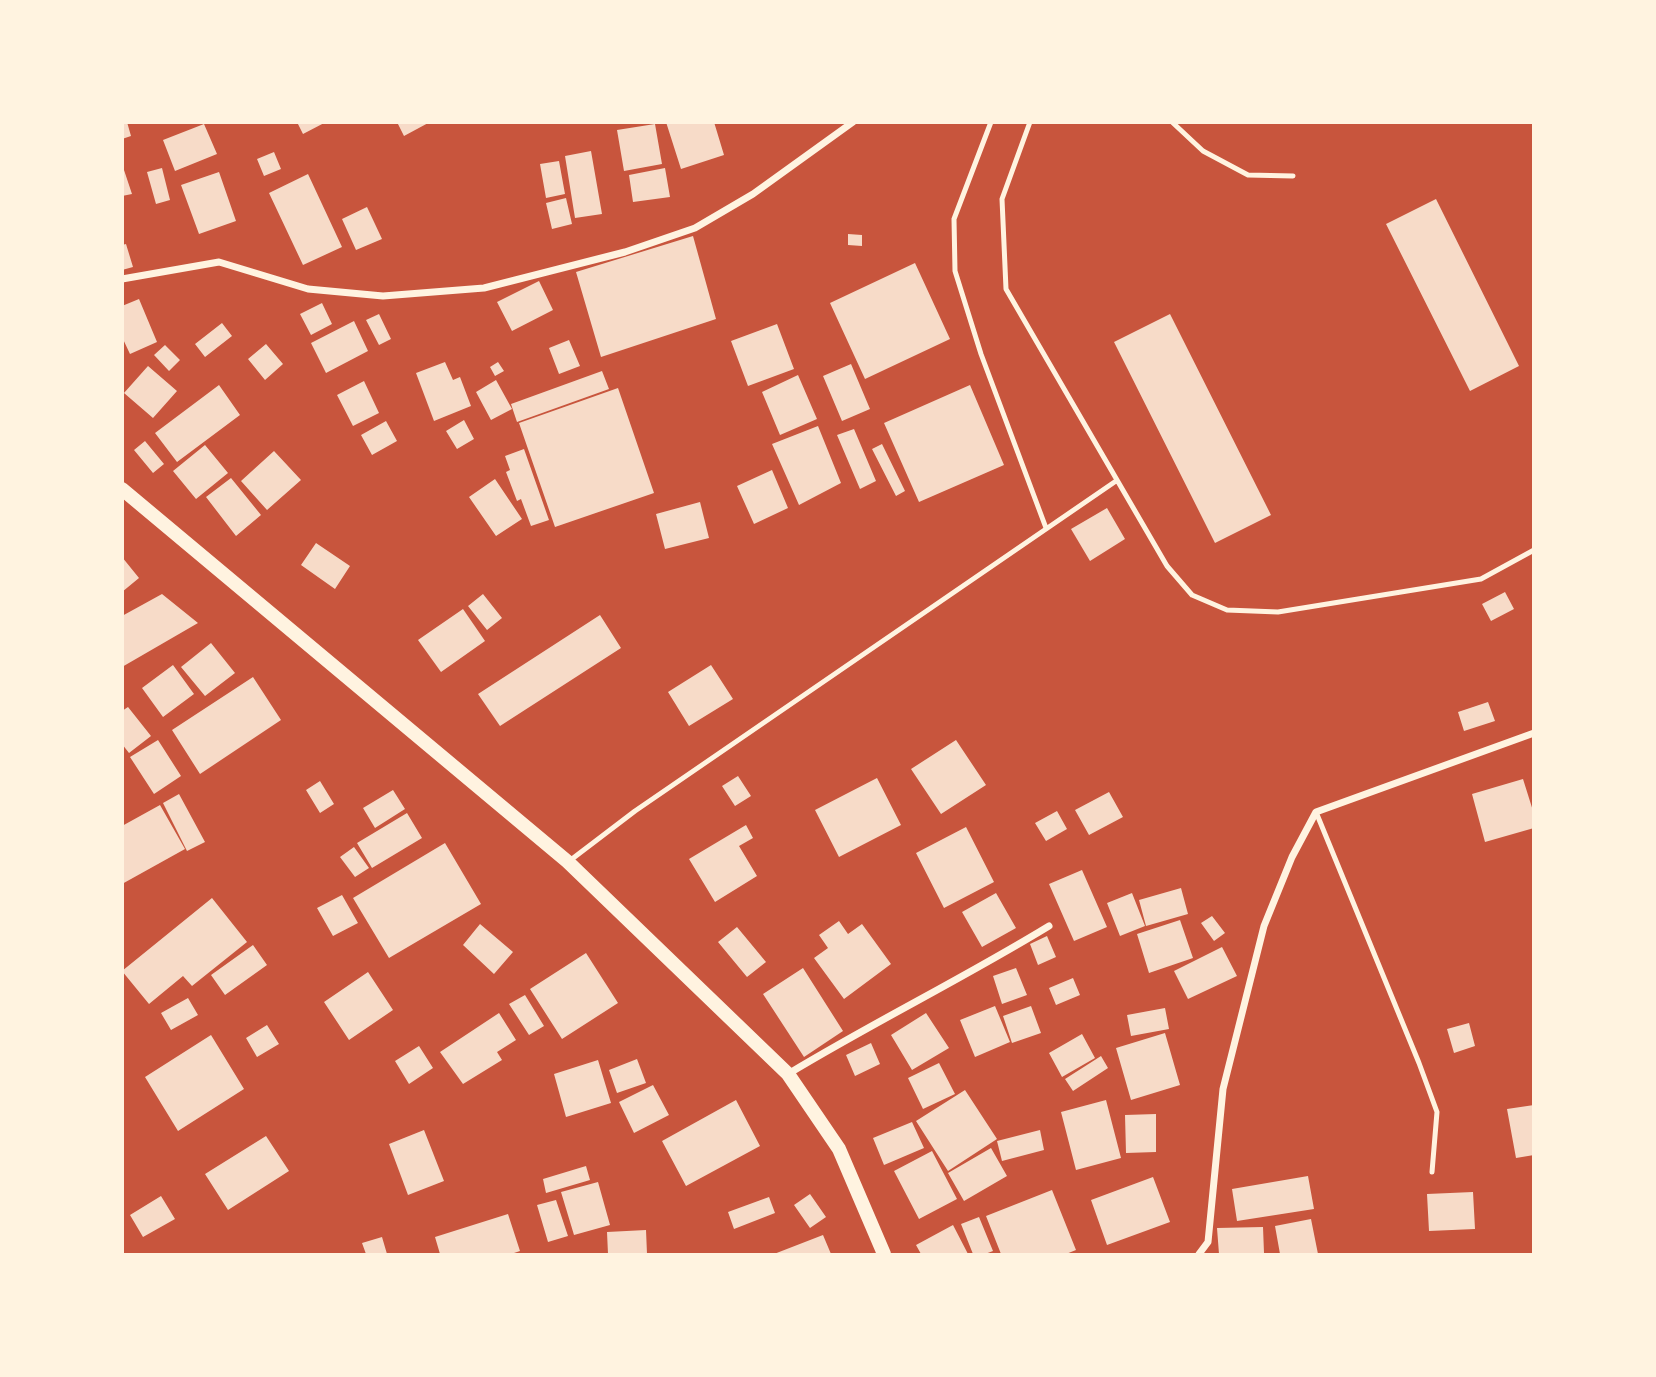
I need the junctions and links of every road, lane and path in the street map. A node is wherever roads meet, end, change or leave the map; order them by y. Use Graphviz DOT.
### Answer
graph roads {
  1 [pos="853,122"];
  2 [pos="991,122"];
  3 [pos="1030,122"];
  4 [pos="1172,122"];
  5 [pos="1293,176"];
  6 [pos="122,279"];
  7 [pos="1116,481"];
  8 [pos="122,489"];
  9 [pos="1046,528"];
  10 [pos="1534,550"];
  11 [pos="1534,733"];
  12 [pos="1315,812"];
  13 [pos="568,862"];
  14 [pos="1049,926"];
  15 [pos="788,1073"];
  16 [pos="1432,1172"];
  17 [pos="884,1255"];
  18 [pos="1199,1255"];
  1 -- 6 [label="street"];
  2 -- 9 [label="lane"];
  3 -- 7 [label="lane"];
  4 -- 5 [label="lane"];
  7 -- 9 [label="lane"];
  7 -- 10 [label="lane"];
  8 -- 13 [label="main road"];
  9 -- 13 [label="lane"];
  11 -- 12 [label="street"];
  12 -- 16 [label="lane"];
  12 -- 18 [label="street"];
  13 -- 15 [label="main road"];
  14 -- 15 [label="street"];
  15 -- 17 [label="main road"];
}
